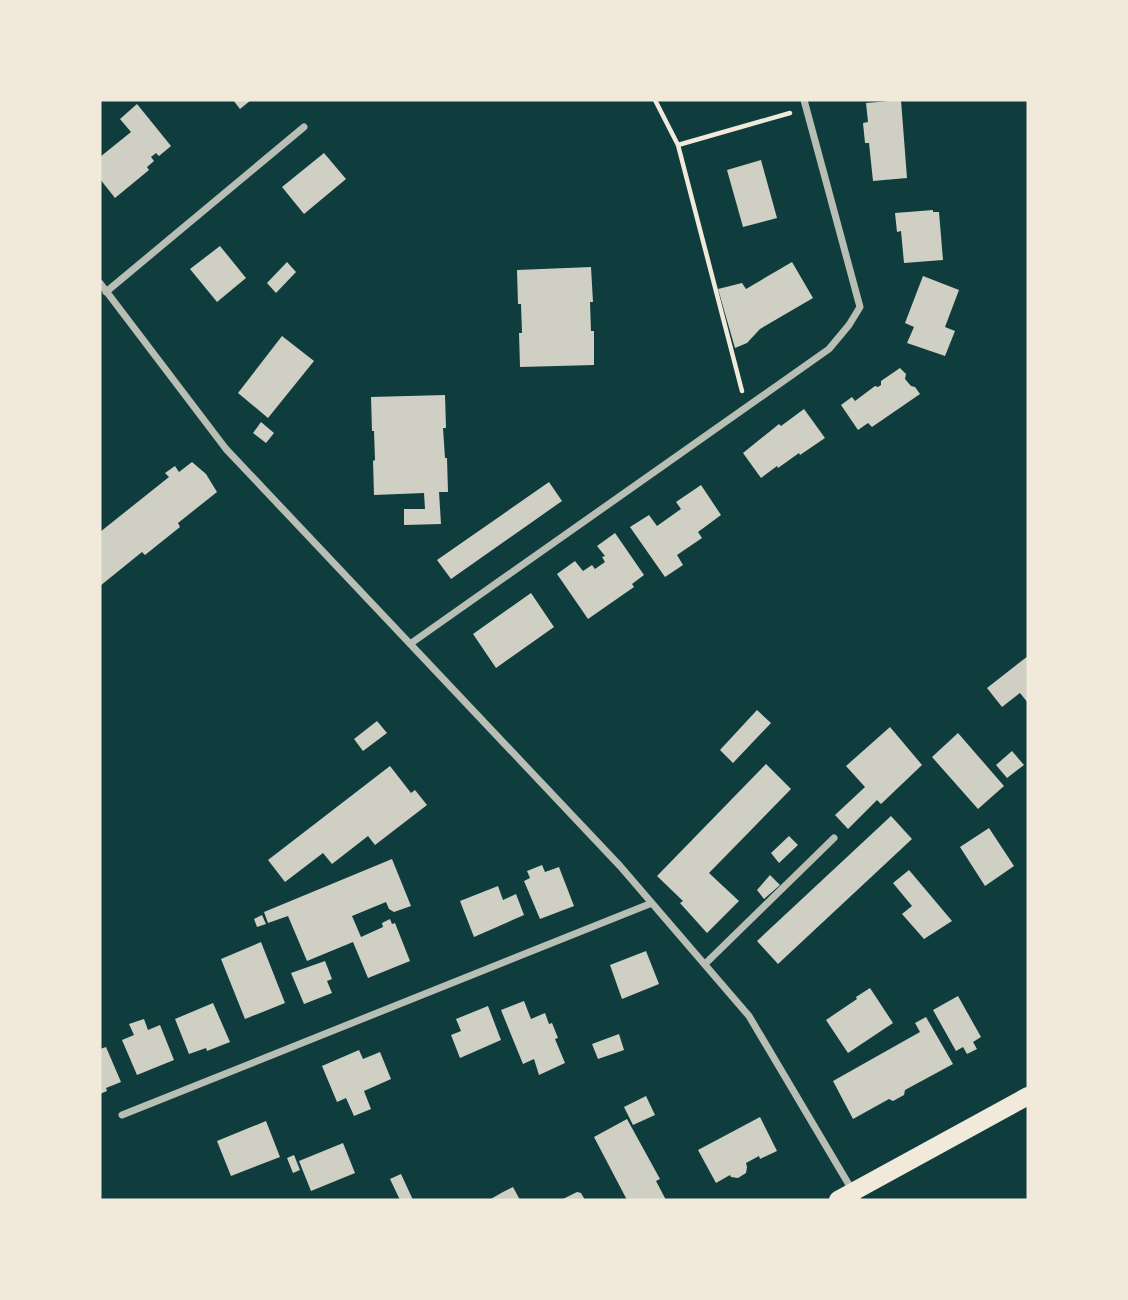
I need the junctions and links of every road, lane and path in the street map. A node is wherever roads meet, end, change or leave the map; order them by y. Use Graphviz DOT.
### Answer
graph roads {
  1 [pos="655,100"];
  2 [pos="804,100"];
  3 [pos="806,108"];
  4 [pos="304,127"];
  5 [pos="678,145"];
  6 [pos="100,283"];
  7 [pos="106,292"];
  8 [pos="746,407"];
  9 [pos="410,644"];
  10 [pos="834,838"];
  11 [pos="652,903"];
  12 [pos="705,964"];
  13 [pos="1028,1096"];
  14 [pos="122,1115"];
  15 [pos="856,1196"];
  16 [pos="838,1200"];
  1 -- 5 [label="path"];
  2 -- 3 [label="street"];
  3 -- 5 [label="path"];
  3 -- 8 [label="street"];
  4 -- 7 [label="street"];
  5 -- 8 [label="path"];
  6 -- 7 [label="street"];
  7 -- 9 [label="street"];
  8 -- 9 [label="street"];
  9 -- 11 [label="street"];
  10 -- 12 [label="street"];
  11 -- 12 [label="street"];
  11 -- 14 [label="street"];
  12 -- 15 [label="street"];
  13 -- 15 [label="main road"];
  15 -- 16 [label="main road"];
}
